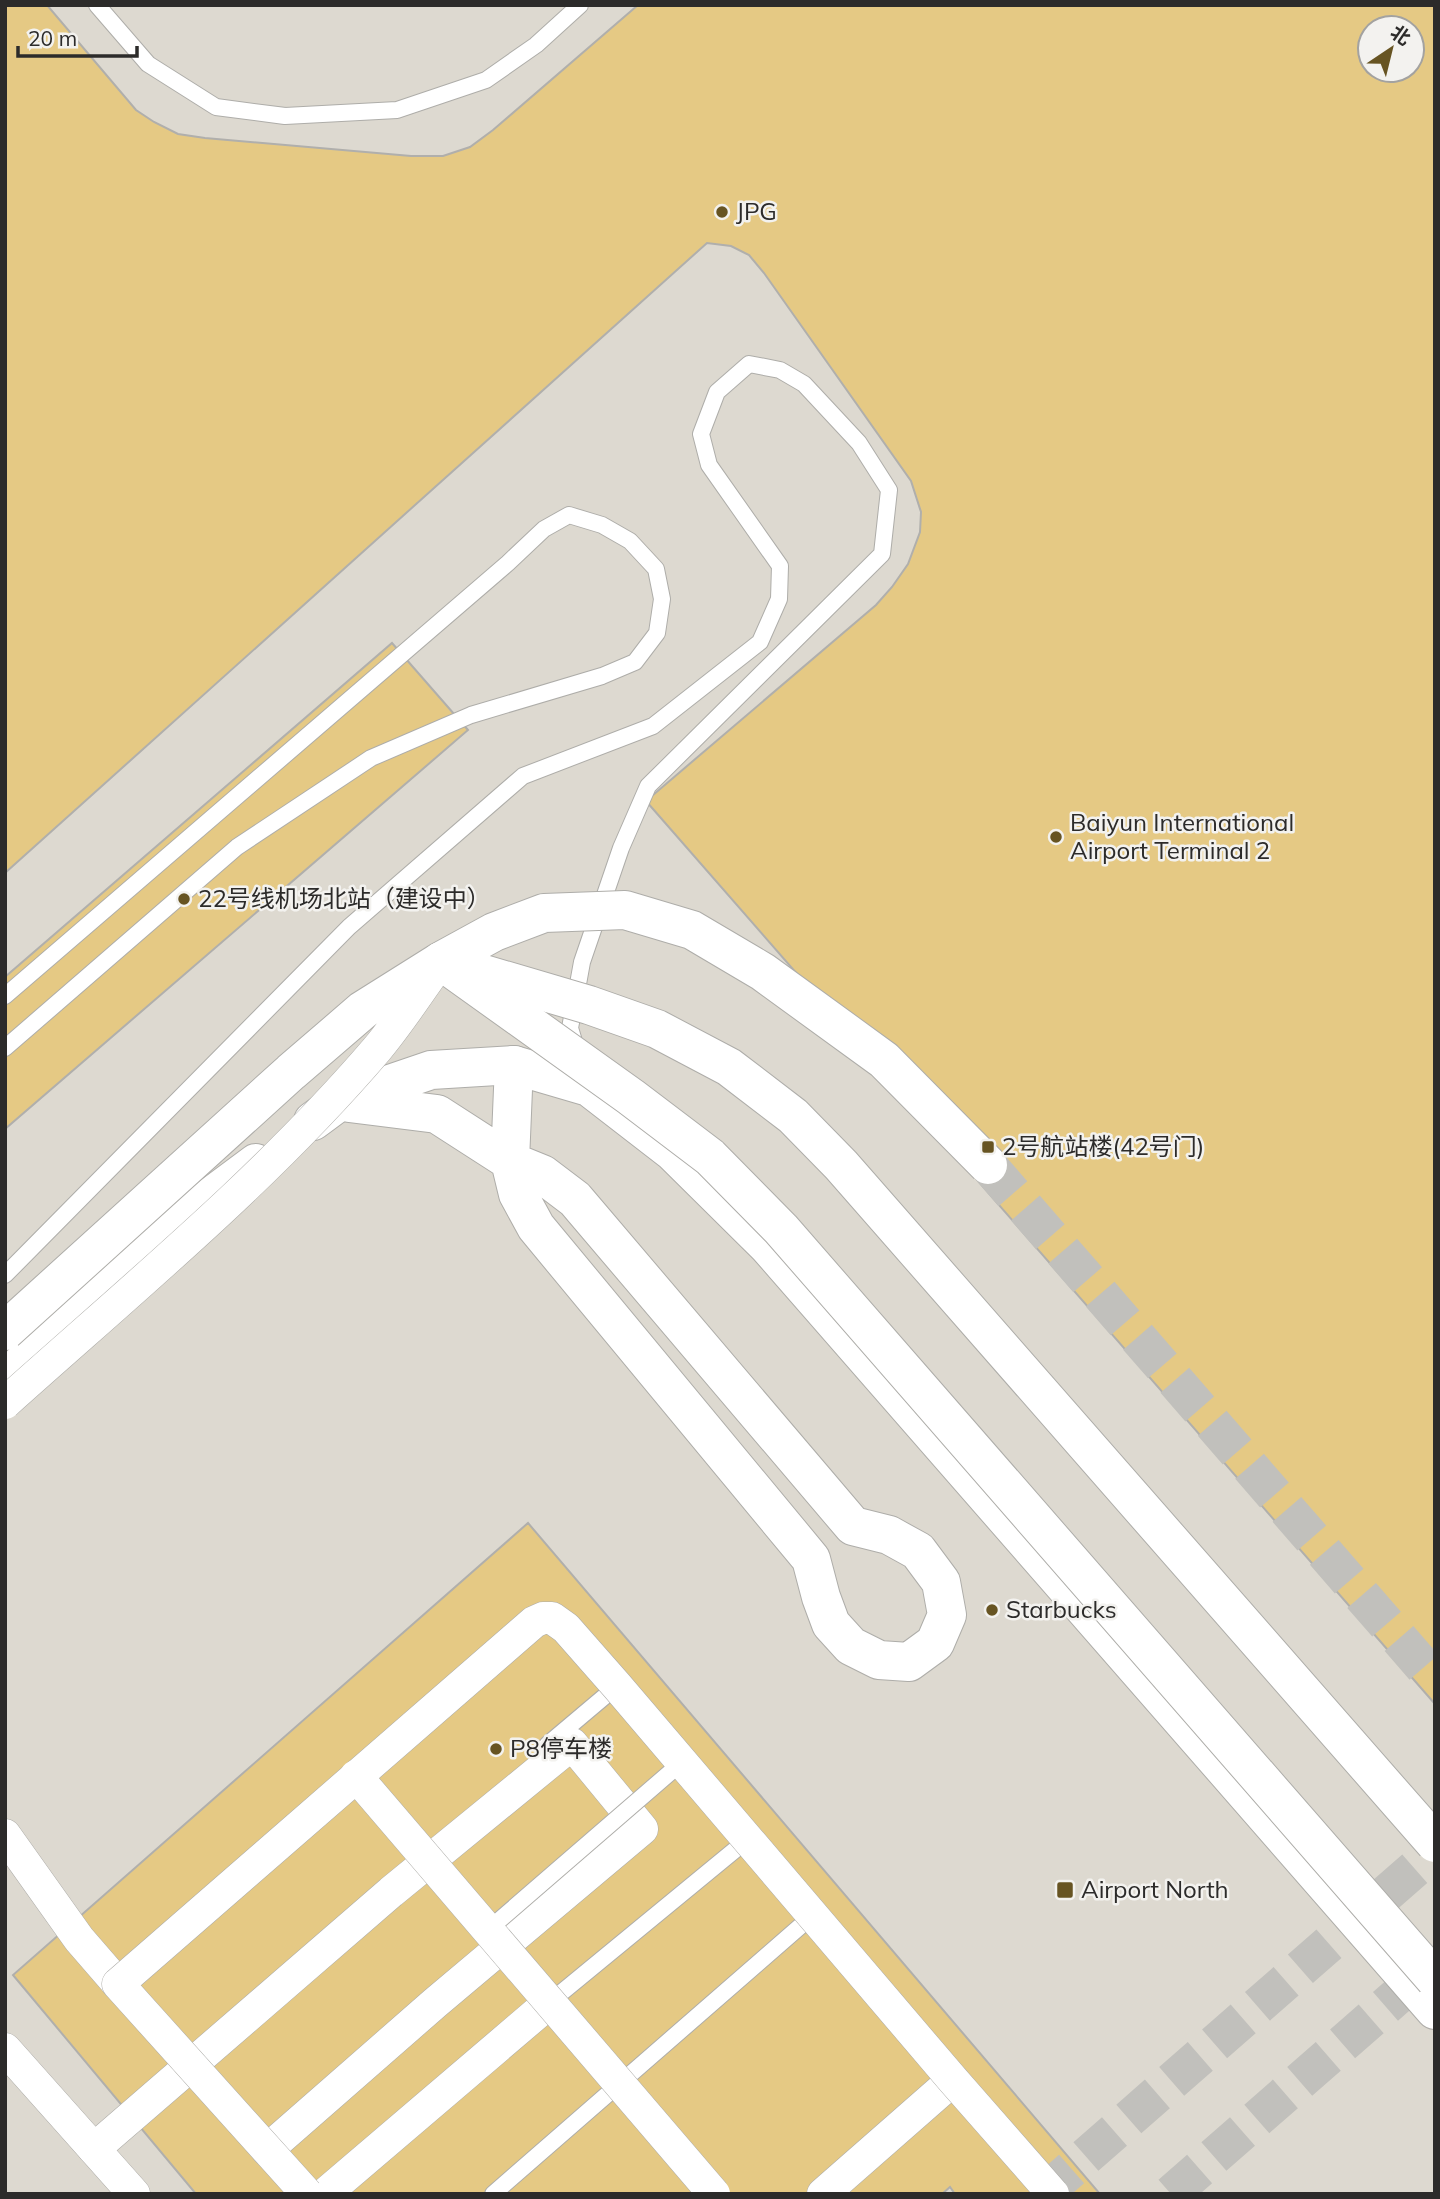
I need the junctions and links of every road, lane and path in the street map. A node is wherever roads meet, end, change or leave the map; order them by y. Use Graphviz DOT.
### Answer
graph roads {
  1 [pos="97,5"];
  2 [pos="580,5"];
  3 [pos="441,961"];
  4 [pos="5,996"];
  5 [pos="5,1048"];
  6 [pos="514,1065"];
  7 [pos="589,1087"];
  8 [pos="340,1101"];
  9 [pos="510,1161"];
  10 [pos="988,1165"];
  11 [pos="5,1275"];
  12 [pos="5,1314"];
  13 [pos="28,1334"];
  14 [pos="5,1380"];
  15 [pos="5,1404"];
  16 [pos="617,1686"];
  17 [pos="681,1763"];
  18 [pos="356,1776"];
  19 [pos="5,1835"];
  20 [pos="747,1840"];
  21 [pos="1435,1843"];
  22 [pos="419,1851"];
  23 [pos="812,1916"];
  24 [pos="488,1930"];
  25 [pos="1435,1979"];
  26 [pos="118,1984"];
  27 [pos="550,2002"];
  28 [pos="1435,2010"];
  29 [pos="7,2056"];
  30 [pos="186,2060"];
  31 [pos="953,2080"];
  32 [pos="620,2083"];
  33 [pos="94,2149"];
  34 [pos="267,2150"];
  35 [pos="134,2194"];
  36 [pos="307,2194"];
  37 [pos="325,2194"];
  38 [pos="492,2194"];
  39 [pos="714,2194"];
  40 [pos="823,2194"];
  41 [pos="1053,2194"];
  1 -- 2 [label="lane"];
  3 -- 10 [label="main road, bridge"];
  3 -- 13 [label="main road, bridge"];
  3 -- 15 [label="street, bridge"];
  3 -- 21 [label="main road, bridge"];
  3 -- 25 [label="main road, bridge"];
  4 -- 5 [label="lane"];
  6 -- 7 [label="main road"];
  6 -- 8 [label="main road"];
  6 -- 9 [label="main road"];
  7 -- 11 [label="lane"];
  7 -- 28 [label="main road"];
  8 -- 9 [label="main road"];
  8 -- 13 [label="main road"];
  9 -- 9 [label="main road"];
  12 -- 13 [label="lane"];
  13 -- 14 [label="main road"];
  16 -- 17 [label="street, bridge"];
  16 -- 18 [label="street, bridge"];
  16 -- 22 [label="lane"];
  17 -- 20 [label="street, bridge"];
  17 -- 24 [label="lane, bridge"];
  18 -- 22 [label="street, bridge"];
  18 -- 26 [label="street, bridge"];
  19 -- 26 [label="street"];
  20 -- 23 [label="street, bridge"];
  20 -- 27 [label="lane"];
  22 -- 24 [label="street, bridge"];
  22 -- 30 [label="lane"];
  23 -- 31 [label="street, bridge"];
  23 -- 32 [label="lane"];
  24 -- 27 [label="street, bridge"];
  26 -- 30 [label="street, bridge"];
  27 -- 32 [label="street, bridge"];
  27 -- 37 [label="street"];
  29 -- 33 [label="street"];
  30 -- 34 [label="street, bridge"];
  31 -- 40 [label="street"];
  31 -- 41 [label="street, bridge"];
  32 -- 38 [label="lane"];
  32 -- 39 [label="street, bridge"];
  33 -- 34 [label="street"];
  33 -- 35 [label="street"];
  34 -- 36 [label="street, bridge"];
}
